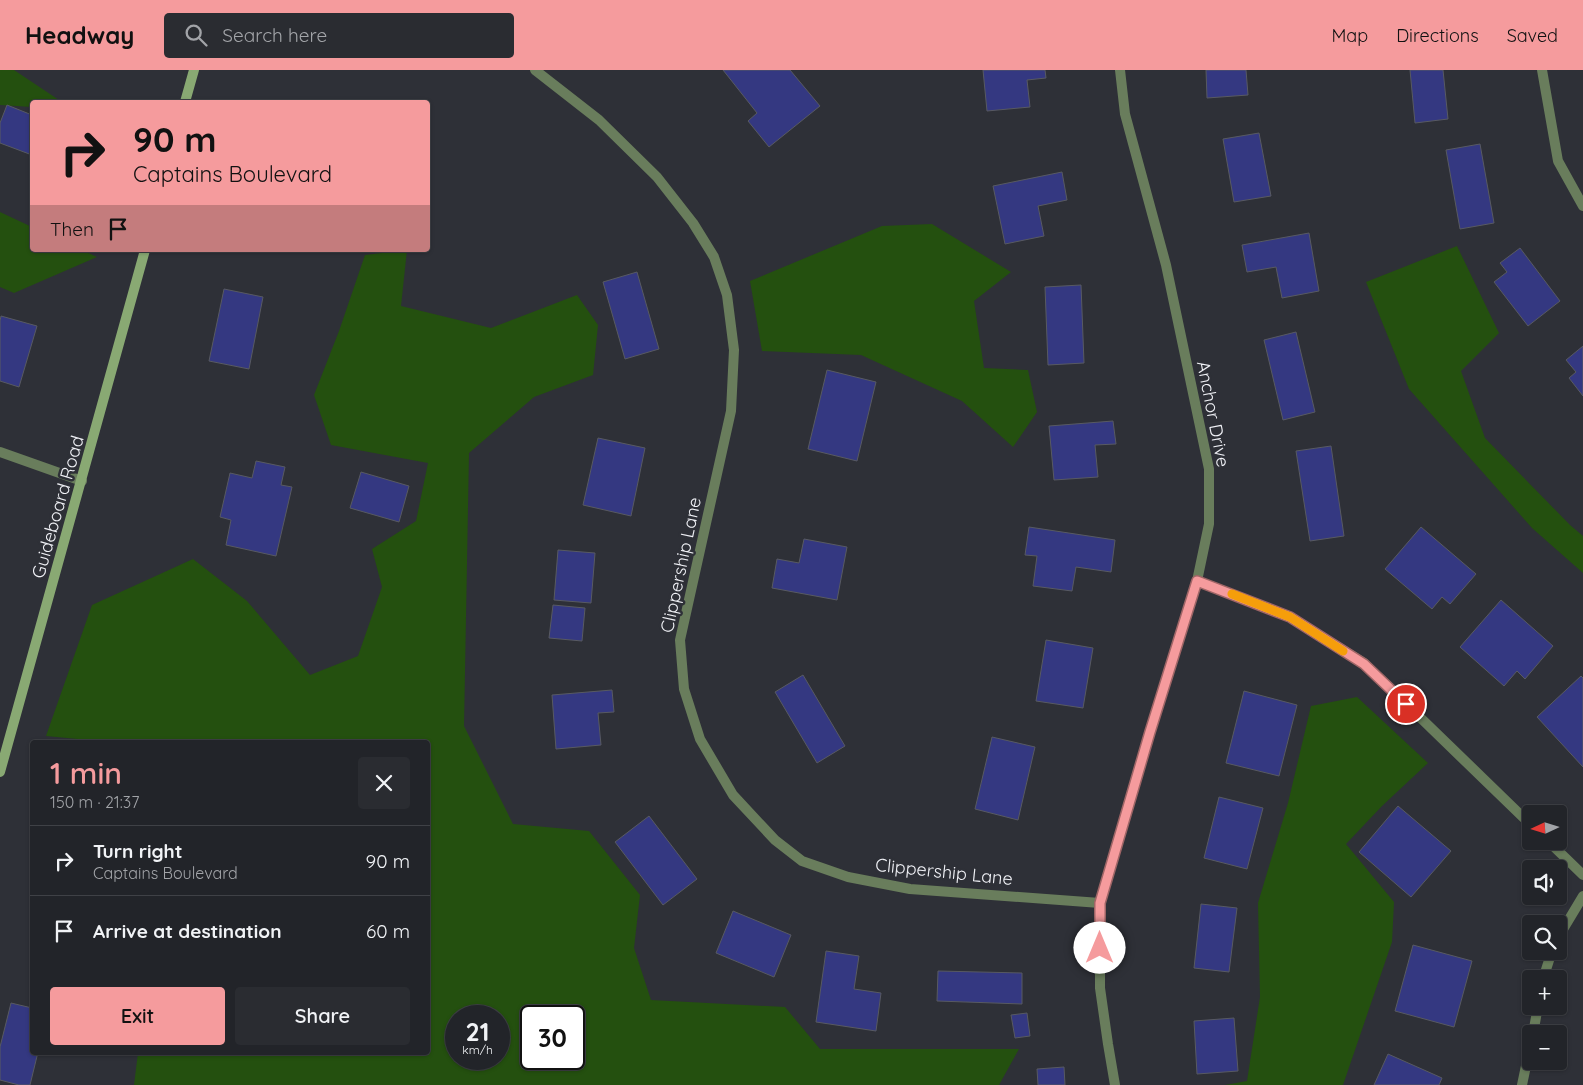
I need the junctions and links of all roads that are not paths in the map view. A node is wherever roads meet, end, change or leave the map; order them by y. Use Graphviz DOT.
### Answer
graph roads {
  1 [pos="194,70"];
  2 [pos="535,70"];
  3 [pos="1120,70"];
  4 [pos="1542,70"];
  5 [pos="186,100"];
  6 [pos="1583,206"];
  7 [pos="144,252"];
  8 [pos="0,452"];
  9 [pos="82,481"];
  10 [pos="1197,581"];
  11 [pos="0,772"];
  12 [pos="1522,816"];
  13 [pos="1557,850"];
  14 [pos="1583,875"];
  15 [pos="1583,896"];
  16 [pos="1100,903"];
  17 [pos="1567,923"];
  18 [pos="1525,1070"];
  19 [pos="1115,1085"];
  20 [pos="1522,1085"];
  1 -- 5 [label="street"];
  2 -- 16 [label="street, Clippership Lane"];
  3 -- 10 [label="street, Anchor Drive"];
  4 -- 6 [label="street"];
  7 -- 9 [label="street, Guideboard Road"];
  8 -- 9 [label="street"];
  9 -- 11 [label="street, Guideboard Road"];
  10 -- 12 [label="street"];
  10 -- 16 [label="street, Anchor Drive"];
  13 -- 14 [label="street"];
  15 -- 17 [label="street"];
  16 -- 19 [label="street, Anchor Drive"];
  18 -- 20 [label="street"];
}
